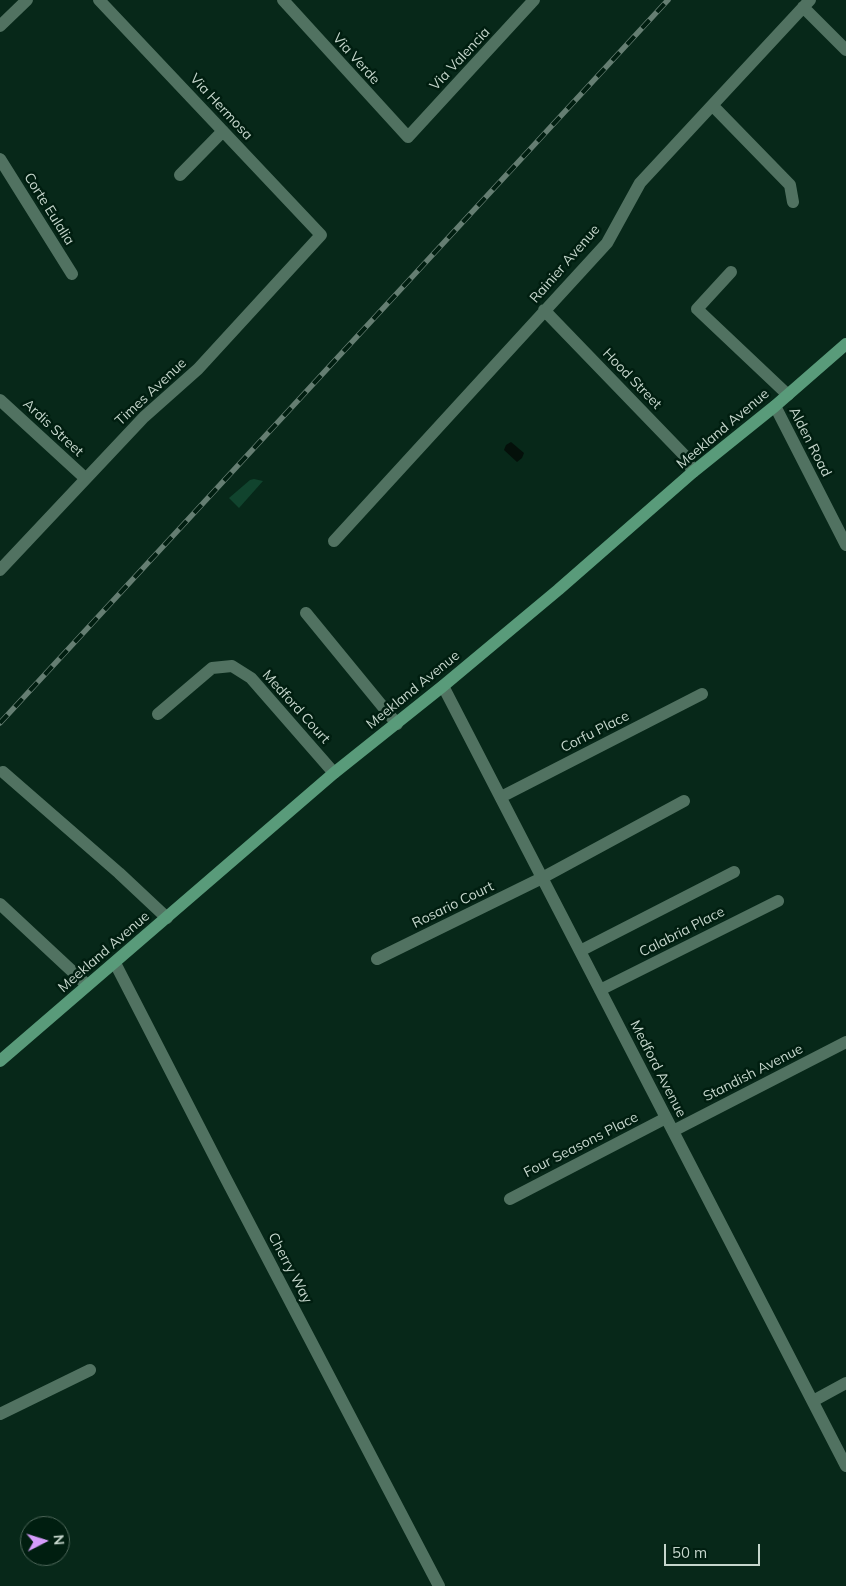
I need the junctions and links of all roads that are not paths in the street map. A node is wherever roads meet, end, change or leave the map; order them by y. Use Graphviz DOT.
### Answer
graph roads {
  1 [pos="28,0"];
  2 [pos="99,0"];
  3 [pos="283,0"];
  4 [pos="534,0"];
  5 [pos="806,4"];
  6 [pos="0,26"];
  7 [pos="846,50"];
  8 [pos="713,106"];
  9 [pos="224,131"];
  10 [pos="408,137"];
  11 [pos="0,159"];
  12 [pos="180,175"];
  13 [pos="793,202"];
  14 [pos="321,236"];
  15 [pos="731,272"];
  16 [pos="72,274"];
  17 [pos="544,310"];
  18 [pos="846,344"];
  19 [pos="788,395"];
  20 [pos="0,400"];
  21 [pos="775,406"];
  22 [pos="693,472"];
  23 [pos="85,478"];
  24 [pos="334,541"];
  25 [pos="846,545"];
  26 [pos="0,570"];
  27 [pos="306,613"];
  28 [pos="443,686"];
  29 [pos="702,694"];
  30 [pos="158,714"];
  31 [pos="397,724"];
  32 [pos="3,772"];
  33 [pos="334,773"];
  34 [pos="501,797"];
  35 [pos="684,801"];
  36 [pos="734,872"];
  37 [pos="542,878"];
  38 [pos="778,901"];
  39 [pos="0,904"];
  40 [pos="167,918"];
  41 [pos="580,951"];
  42 [pos="378,959"];
  43 [pos="115,963"];
  44 [pos="88,985"];
  45 [pos="600,990"];
  46 [pos="846,1042"];
  47 [pos="0,1061"];
  48 [pos="666,1118"];
  49 [pos="673,1132"];
  50 [pos="510,1198"];
  51 [pos="90,1370"];
  52 [pos="846,1383"];
  53 [pos="813,1401"];
  54 [pos="0,1414"];
  55 [pos="846,1466"];
  56 [pos="439,1586"];
  1 -- 6 [label="street"];
  2 -- 9 [label="street, Via Hermosa"];
  3 -- 10 [label="street, Via Verde"];
  4 -- 10 [label="street, Via Valencia"];
  5 -- 7 [label="street"];
  5 -- 8 [label="street, Rainier Avenue"];
  8 -- 13 [label="street"];
  8 -- 17 [label="street, Rainier Avenue"];
  9 -- 12 [label="street"];
  9 -- 14 [label="street, Via Hermosa"];
  11 -- 16 [label="street, Corte Eulalia"];
  14 -- 23 [label="street, Times Avenue"];
  15 -- 19 [label="street"];
  17 -- 22 [label="street, Hood Street"];
  17 -- 24 [label="street, Rainier Avenue"];
  18 -- 19 [label="main road, Meekland Avenue"];
  19 -- 21 [label="main road, Meekland Avenue"];
  20 -- 23 [label="street, Ardis Street"];
  21 -- 22 [label="main road, Meekland Avenue"];
  21 -- 25 [label="street, Alden Road"];
  22 -- 28 [label="main road, Meekland Avenue"];
  23 -- 26 [label="street, Times Avenue"];
  27 -- 31 [label="street"];
  28 -- 31 [label="main road, Meekland Avenue"];
  28 -- 34 [label="street, Medford Avenue"];
  29 -- 34 [label="street, Corfu Place"];
  30 -- 33 [label="street, Medford Court"];
  31 -- 33 [label="main road, Meekland Avenue"];
  32 -- 40 [label="street"];
  33 -- 40 [label="main road, Meekland Avenue"];
  34 -- 37 [label="street, Medford Avenue"];
  35 -- 37 [label="street, Rosario Court"];
  36 -- 41 [label="street"];
  37 -- 41 [label="street, Medford Avenue"];
  37 -- 42 [label="street, Rosario Court"];
  38 -- 45 [label="street, Calabria Place"];
  39 -- 44 [label="street"];
  40 -- 43 [label="main road, Meekland Avenue"];
  41 -- 45 [label="street, Medford Avenue"];
  43 -- 44 [label="main road, Meekland Avenue"];
  43 -- 56 [label="street, Cherry Way"];
  44 -- 47 [label="main road, Meekland Avenue"];
  45 -- 48 [label="street, Medford Avenue"];
  46 -- 49 [label="street, Standish Avenue"];
  48 -- 49 [label="street, Medford Avenue"];
  48 -- 50 [label="street, Four Seasons Place"];
  49 -- 53 [label="street, Medford Avenue"];
  51 -- 54 [label="street"];
  52 -- 53 [label="street"];
  53 -- 55 [label="street, Medford Avenue"];
}
